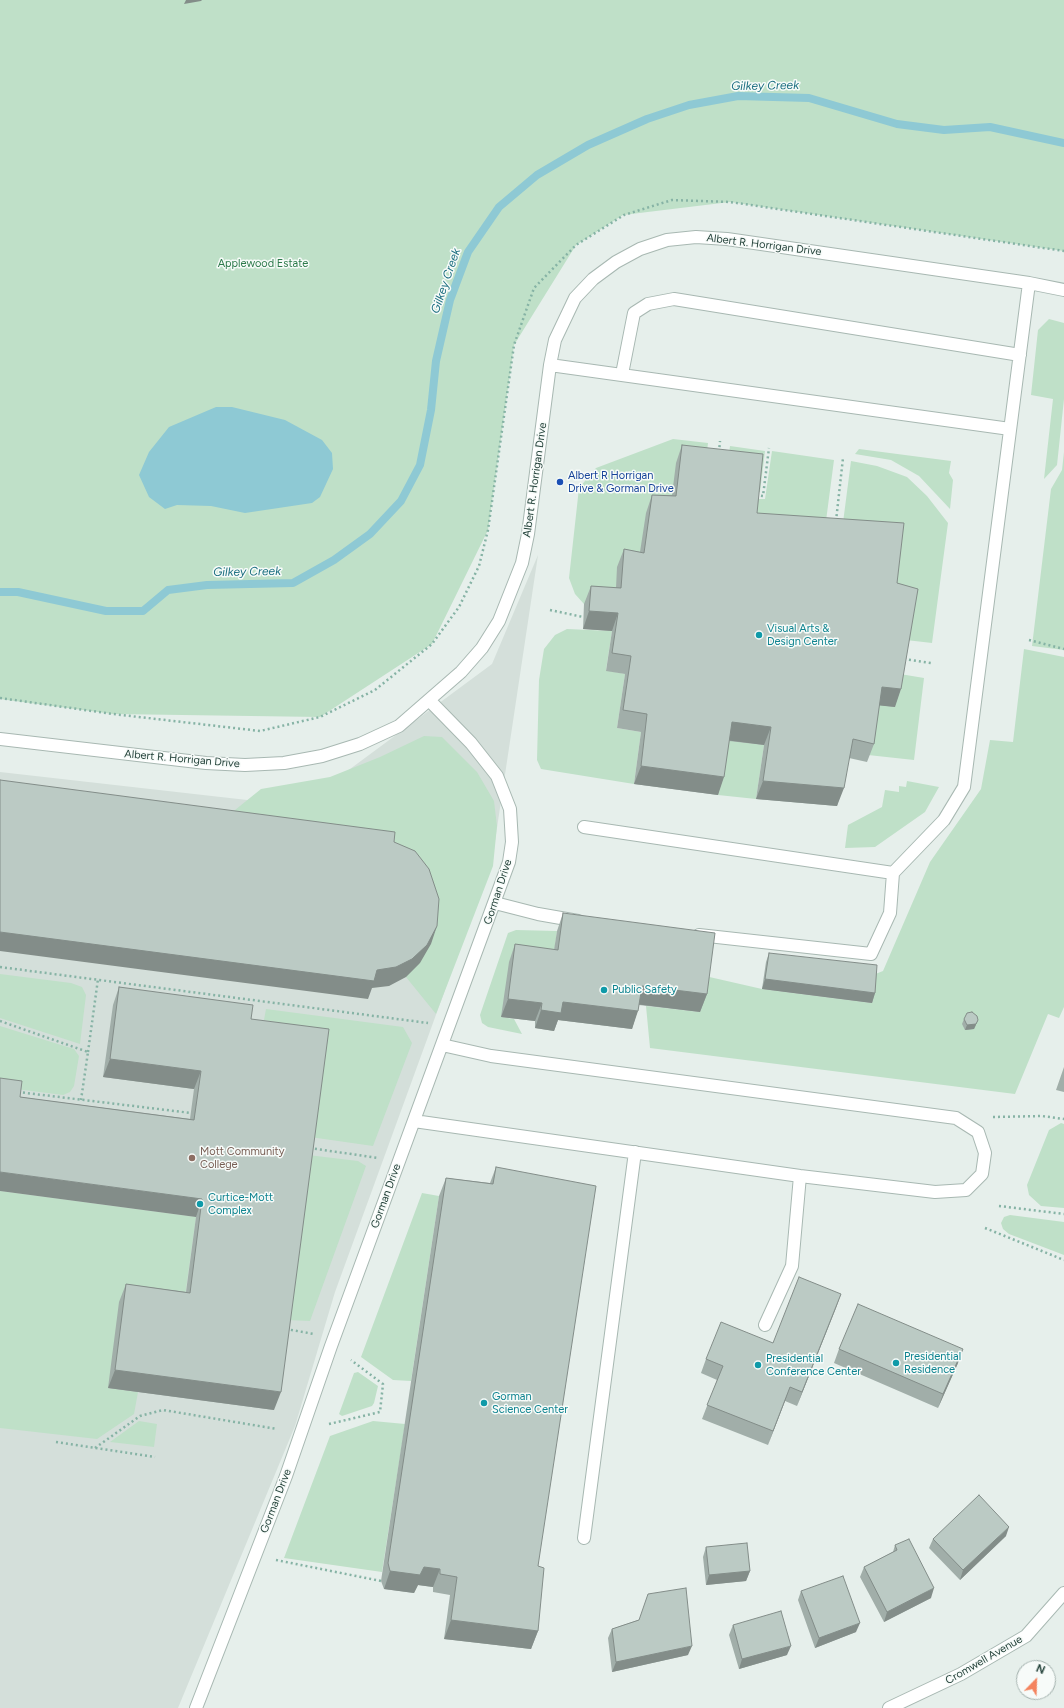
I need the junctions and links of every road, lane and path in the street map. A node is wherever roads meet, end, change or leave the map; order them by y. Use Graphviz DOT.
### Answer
graph roads {
  1 [pos="1029,282"];
  2 [pos="1064,290"];
  3 [pos="1020,355"];
  4 [pos="550,365"];
  5 [pos="622,374"];
  6 [pos="1010,429"];
  7 [pos="720,441"];
  8 [pos="769,448"];
  9 [pos="719,454"];
  10 [pos="843,458"];
  11 [pos="754,495"];
  12 [pos="835,529"];
  13 [pos="550,610"];
  14 [pos="583,617"];
  15 [pos="1029,640"];
  16 [pos="1064,649"];
  17 [pos="903,659"];
  18 [pos="931,663"];
  19 [pos="430,700"];
  20 [pos="0,738"];
  21 [pos="584,827"];
  22 [pos="893,873"];
  23 [pos="495,904"];
  24 [pos="588,922"];
  25 [pos="690,934"];
  26 [pos="0,967"];
  27 [pos="98,980"];
  28 [pos="0,1021"];
  29 [pos="433,1024"];
  30 [pos="442,1045"];
  31 [pos="88,1052"];
  32 [pos="15,1091"];
  33 [pos="81,1100"];
  34 [pos="191,1113"];
  35 [pos="956,1118"];
  36 [pos="1064,1119"];
  37 [pos="414,1121"];
  38 [pos="309,1148"];
  39 [pos="635,1152"];
  40 [pos="379,1158"];
  41 [pos="800,1176"];
  42 [pos="999,1206"];
  43 [pos="1064,1214"];
  44 [pos="985,1228"];
  45 [pos="1064,1260"];
  46 [pos="765,1325"];
  47 [pos="285,1329"];
  48 [pos="315,1334"];
  49 [pos="351,1360"];
  50 [pos="329,1424"];
  51 [pos="277,1429"];
  52 [pos="56,1442"];
  53 [pos="95,1448"];
  54 [pos="155,1457"];
  55 [pos="584,1538"];
  56 [pos="274,1559"];
  57 [pos="381,1581"];
  58 [pos="1064,1593"];
  59 [pos="196,1708"];
  60 [pos="889,1708"];
  1 -- 2 [label="street, Albert R. Horrigan Drive"];
  1 -- 3 [label="street"];
  1 -- 4 [label="street, Albert R. Horrigan Drive"];
  3 -- 5 [label="street"];
  3 -- 6 [label="street"];
  4 -- 5 [label="street"];
  4 -- 19 [label="street, Albert R. Horrigan Drive"];
  5 -- 6 [label="street"];
  6 -- 22 [label="street"];
  7 -- 9 [label="path"];
  8 -- 11 [label="path"];
  10 -- 12 [label="path"];
  13 -- 14 [label="path"];
  15 -- 16 [label="path"];
  17 -- 18 [label="path"];
  19 -- 20 [label="street, Albert R. Horrigan Drive"];
  19 -- 23 [label="street, Gorman Drive"];
  21 -- 22 [label="street"];
  22 -- 25 [label="street"];
  23 -- 24 [label="street"];
  23 -- 30 [label="street, Gorman Drive"];
  26 -- 27 [label="path"];
  27 -- 29 [label="path"];
  27 -- 31 [label="path"];
  28 -- 31 [label="path"];
  30 -- 35 [label="street"];
  30 -- 37 [label="street, Gorman Drive"];
  31 -- 33 [label="path"];
  32 -- 33 [label="path"];
  33 -- 34 [label="path"];
  35 -- 36 [label="path"];
  35 -- 41 [label="street"];
  37 -- 39 [label="street"];
  37 -- 59 [label="street, Gorman Drive"];
  38 -- 40 [label="path"];
  39 -- 41 [label="street"];
  39 -- 55 [label="street"];
  41 -- 46 [label="street"];
  42 -- 43 [label="path"];
  44 -- 45 [label="path"];
  47 -- 48 [label="path"];
  49 -- 50 [label="path"];
  51 -- 53 [label="path"];
  52 -- 53 [label="path"];
  53 -- 54 [label="path"];
  56 -- 57 [label="path"];
  58 -- 60 [label="street, Cromwell Avenue"];
}
